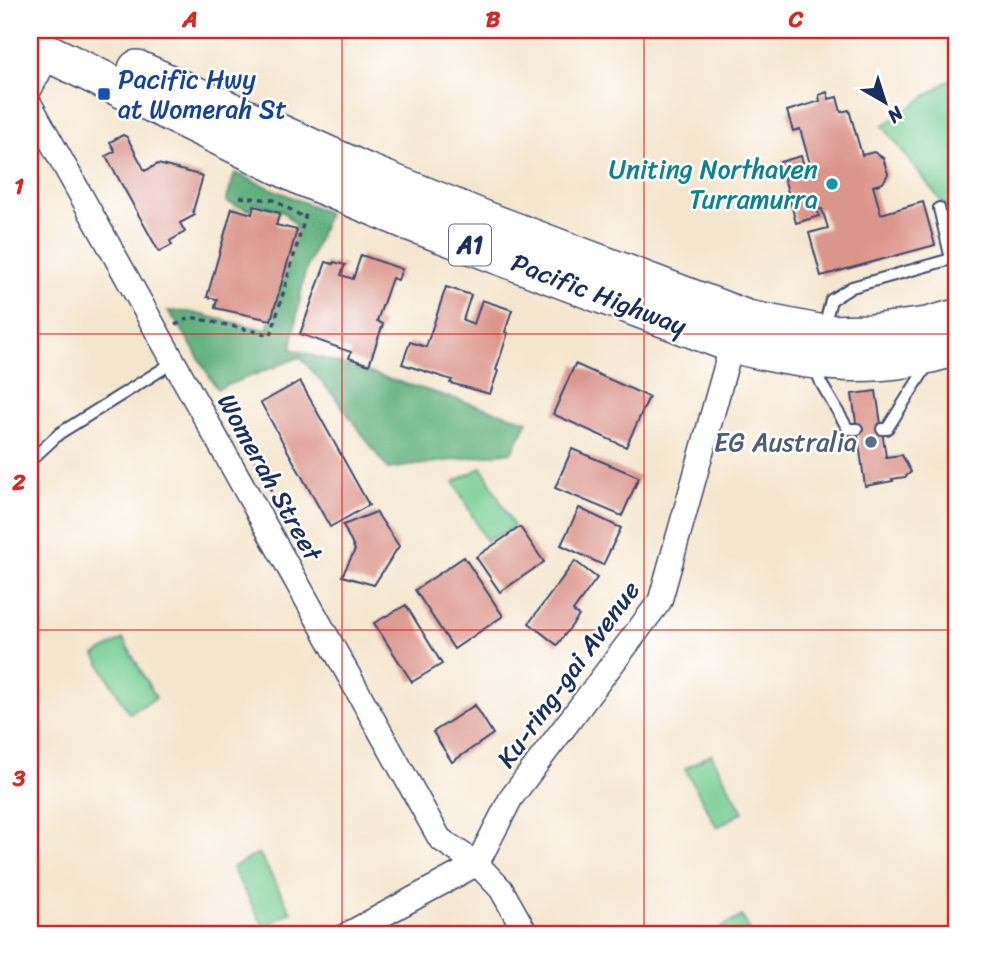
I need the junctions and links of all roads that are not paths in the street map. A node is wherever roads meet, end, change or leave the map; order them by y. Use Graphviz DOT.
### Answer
graph roads {
  1 [pos="44,42"];
  2 [pos="30,89"];
  3 [pos="30,104"];
  4 [pos="939,208"];
  5 [pos="956,318"];
  6 [pos="732,344"];
  7 [pos="818,347"];
  8 [pos="945,351"];
  9 [pos="174,362"];
  10 [pos="857,429"];
  11 [pos="882,429"];
  12 [pos="30,461"];
  13 [pos="477,864"];
  14 [pos="346,935"];
  15 [pos="527,935"];
  1 -- 2 [label="street"];
  1 -- 6 [label="highway, Pacific Highway / A1"];
  1 -- 7 [label="highway, Pacific Highway / A1"];
  3 -- 9 [label="street, Womerah Street"];
  4 -- 7 [label="lane"];
  5 -- 7 [label="highway, Pacific Highway / A1"];
  6 -- 7 [label="highway, Pacific Highway / A1"];
  6 -- 13 [label="street, Ku-ring-gai Avenue"];
  7 -- 8 [label="highway, Pacific Highway / A1"];
  7 -- 10 [label="lane"];
  8 -- 11 [label="lane"];
  9 -- 12 [label="lane"];
  9 -- 13 [label="street, Womerah Street"];
  13 -- 14 [label="street"];
  13 -- 15 [label="street"];
}
